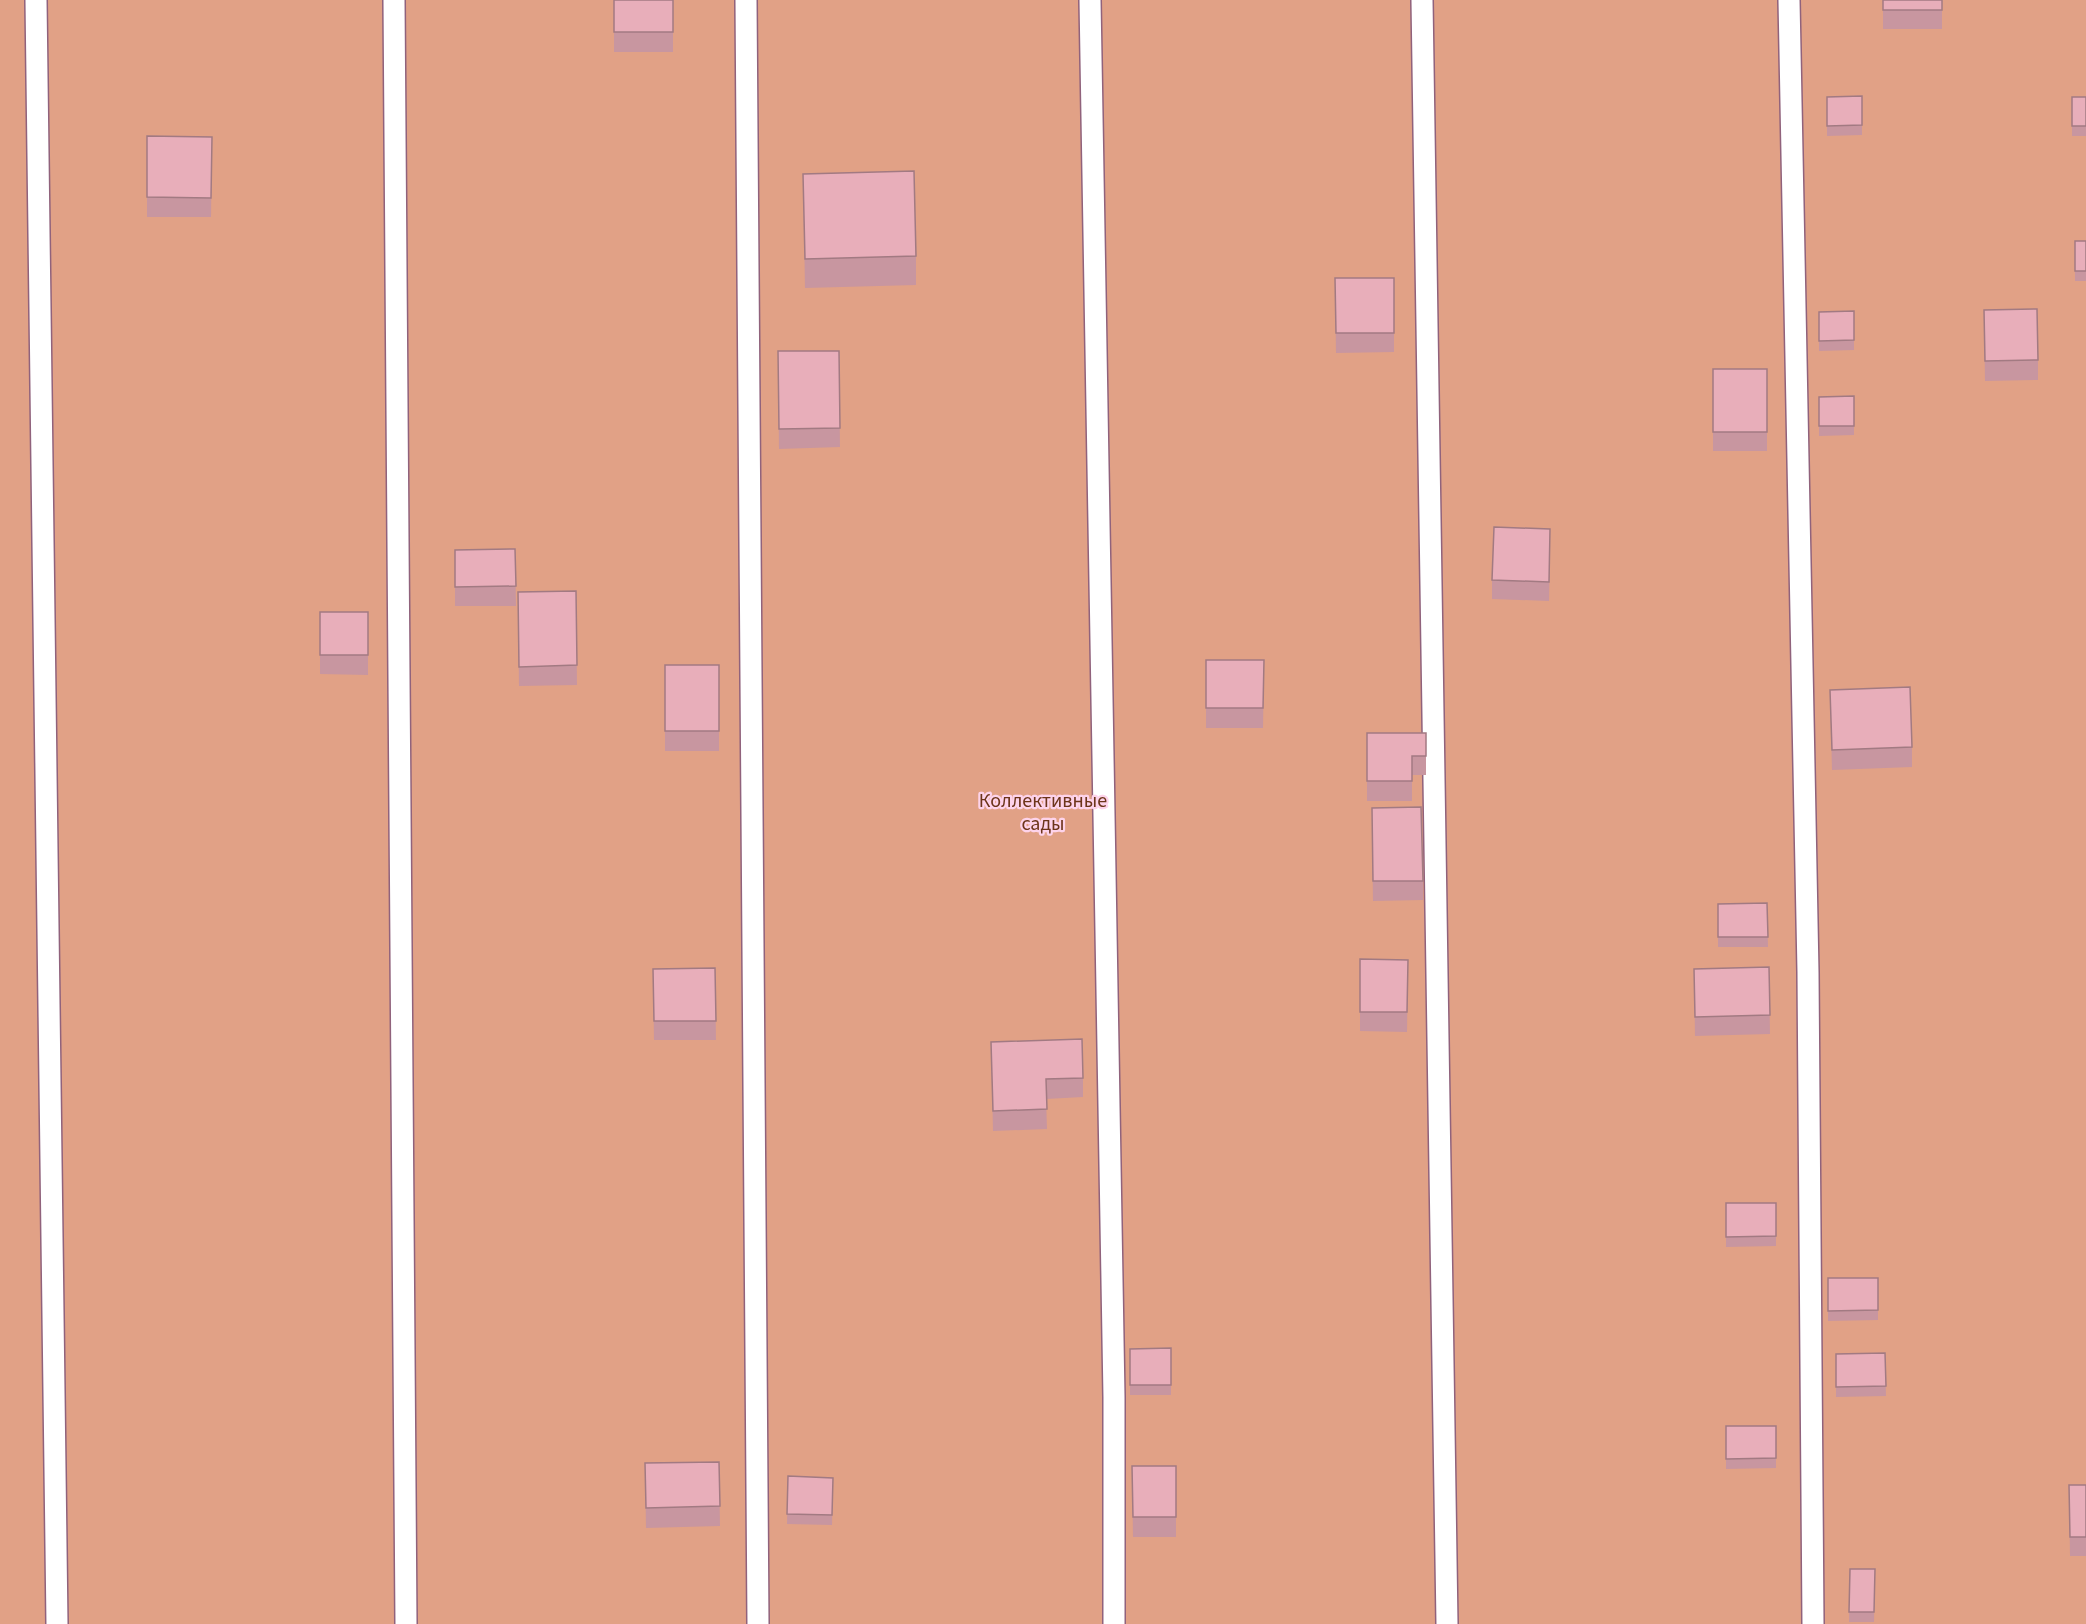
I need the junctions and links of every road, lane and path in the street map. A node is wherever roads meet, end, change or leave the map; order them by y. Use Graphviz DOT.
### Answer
graph roads {
  1 [pos="36,0"];
  2 [pos="394,0"];
  3 [pos="746,0"];
  4 [pos="1090,0"];
  5 [pos="1422,0"];
  6 [pos="1789,0"];
  7 [pos="57,1624"];
  8 [pos="406,1624"];
  9 [pos="758,1624"];
  10 [pos="1114,1624"];
  11 [pos="1447,1624"];
  12 [pos="1813,1624"];
  1 -- 7 [label="lane"];
  2 -- 8 [label="lane"];
  3 -- 9 [label="lane"];
  4 -- 10 [label="lane"];
  5 -- 11 [label="lane"];
  6 -- 12 [label="lane"];
}
